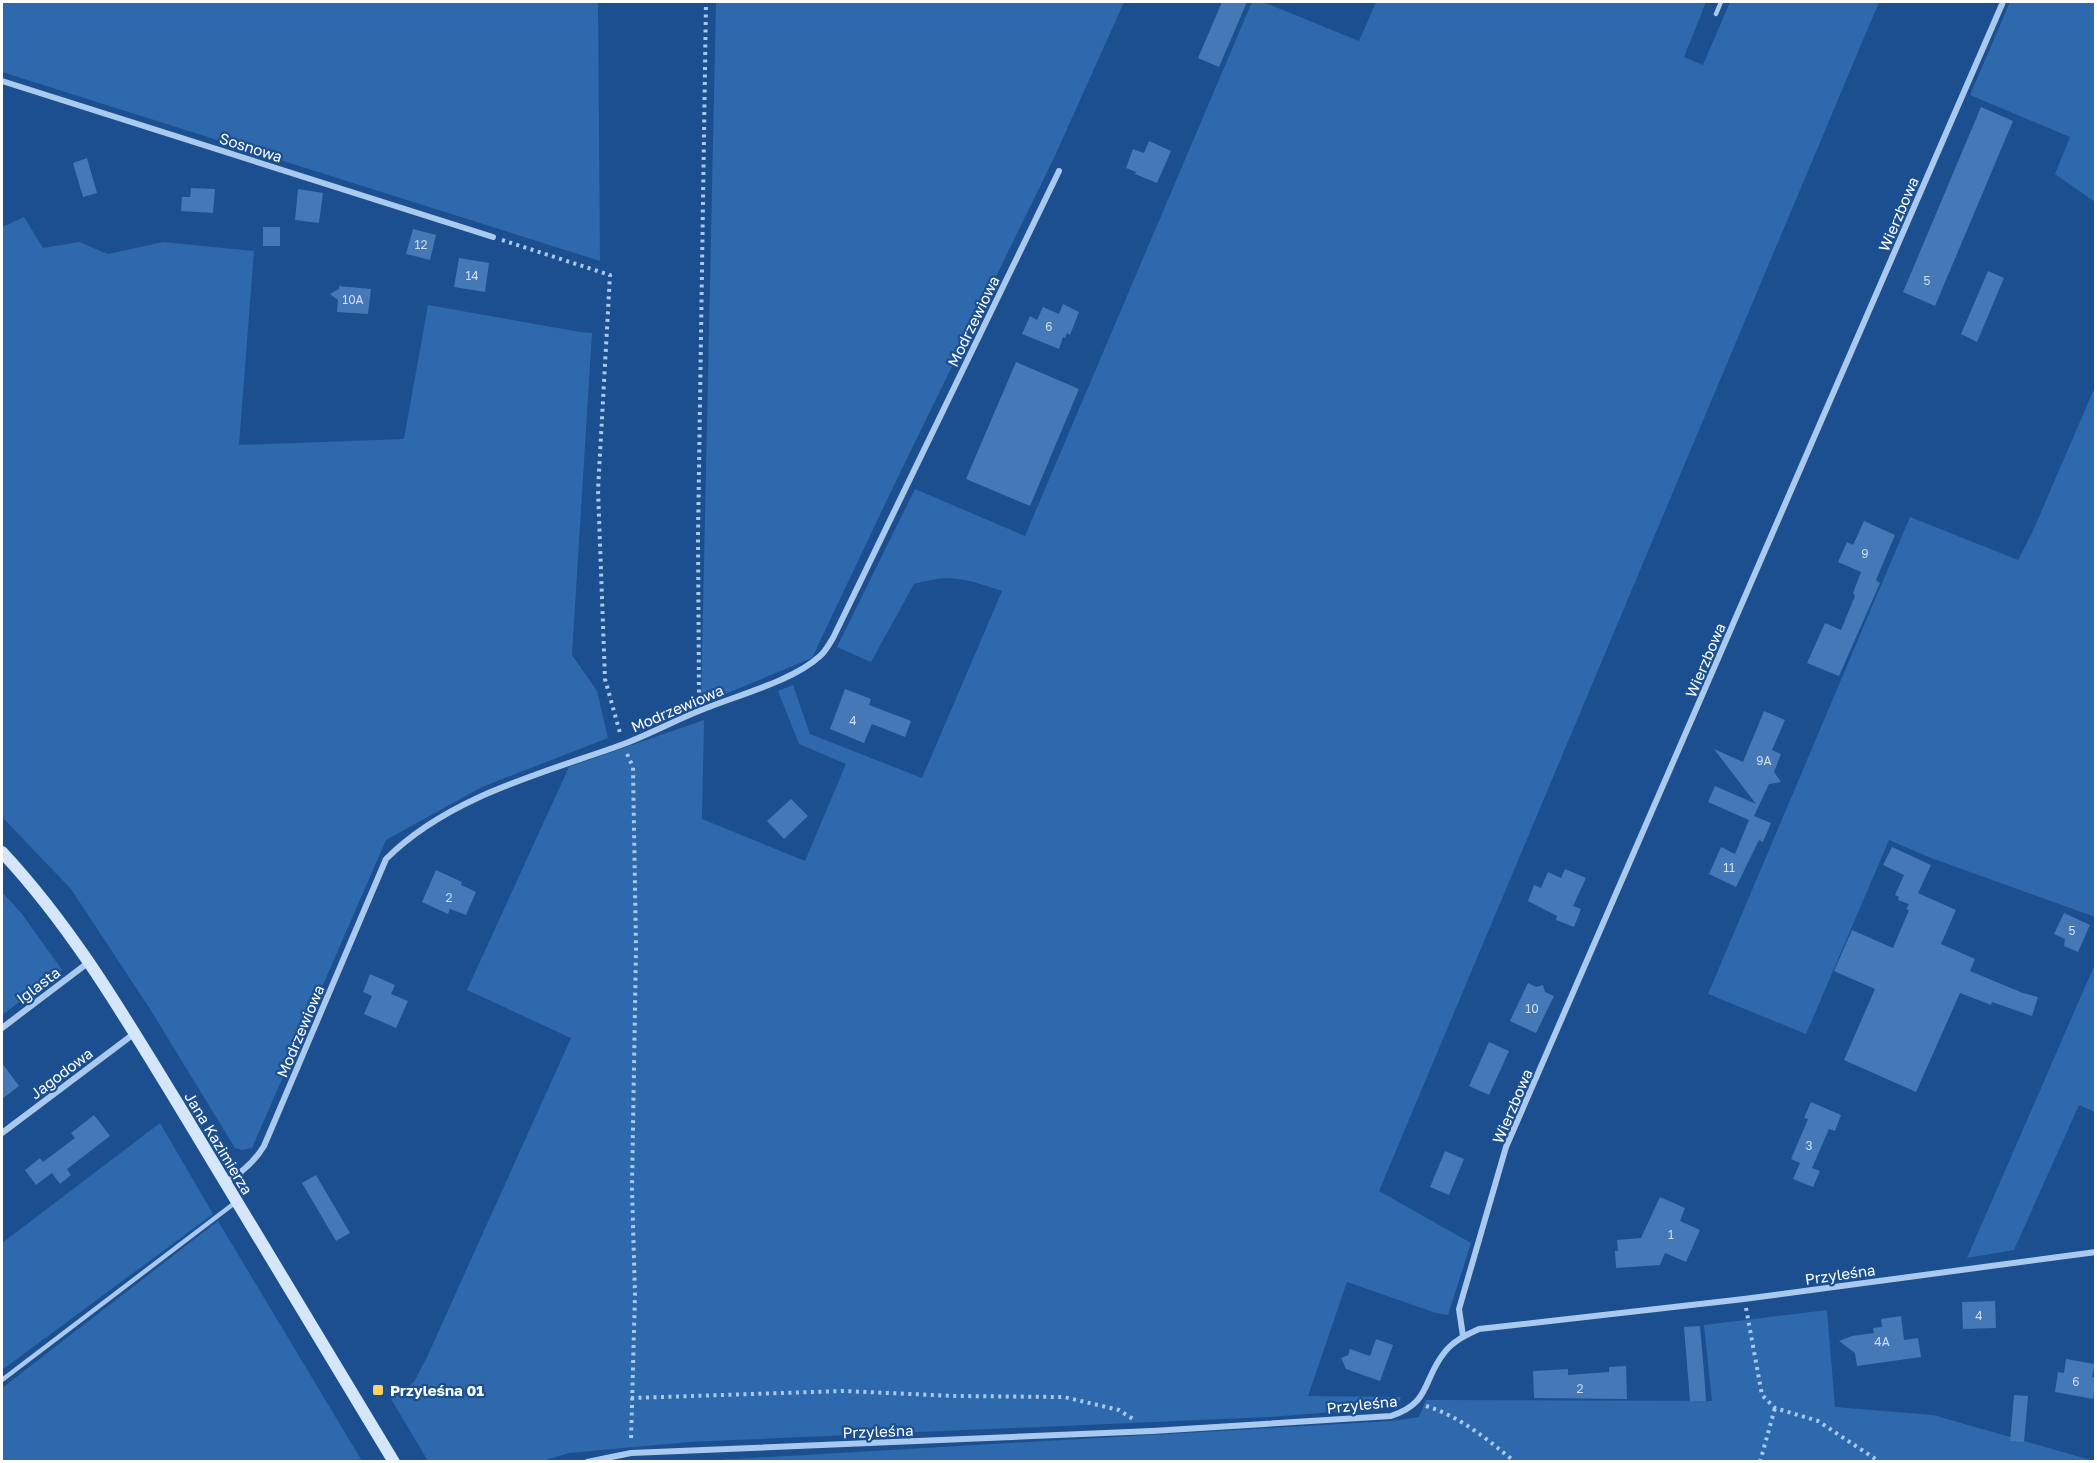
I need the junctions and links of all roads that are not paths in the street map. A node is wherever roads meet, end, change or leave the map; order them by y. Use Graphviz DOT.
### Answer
graph roads {
  1 [pos="1721,2"];
  2 [pos="2003,2"];
  3 [pos="1716,14"];
  4 [pos="2,81"];
  5 [pos="1059,171"];
  6 [pos="493,237"];
  7 [pos="2,852"];
  8 [pos="89,961"];
  9 [pos="2,1028"];
  10 [pos="135,1033"];
  11 [pos="2,1133"];
  12 [pos="226,1182"];
  13 [pos="237,1201"];
  14 [pos="2096,1252"];
  15 [pos="1463,1336"];
  16 [pos="2,1380"];
  17 [pos="394,1461"];
  18 [pos="587,1461"];
  1 -- 3 [label="lane"];
  2 -- 15 [label="street, Wierzbowa"];
  4 -- 6 [label="street, Sosnowa"];
  5 -- 12 [label="street, Modrzewiowa"];
  7 -- 8 [label="main road, Jana Kazimierza"];
  8 -- 9 [label="street, Iglasta"];
  8 -- 10 [label="main road, Jana Kazimierza"];
  10 -- 11 [label="street, Jagodowa"];
  10 -- 12 [label="main road, Jana Kazimierza"];
  12 -- 13 [label="main road, Jana Kazimierza"];
  13 -- 16 [label="lane"];
  13 -- 17 [label="main road, Jana Kazimierza"];
  14 -- 15 [label="street, Przyleśna"];
  15 -- 18 [label="street, Przyleśna"];
}
